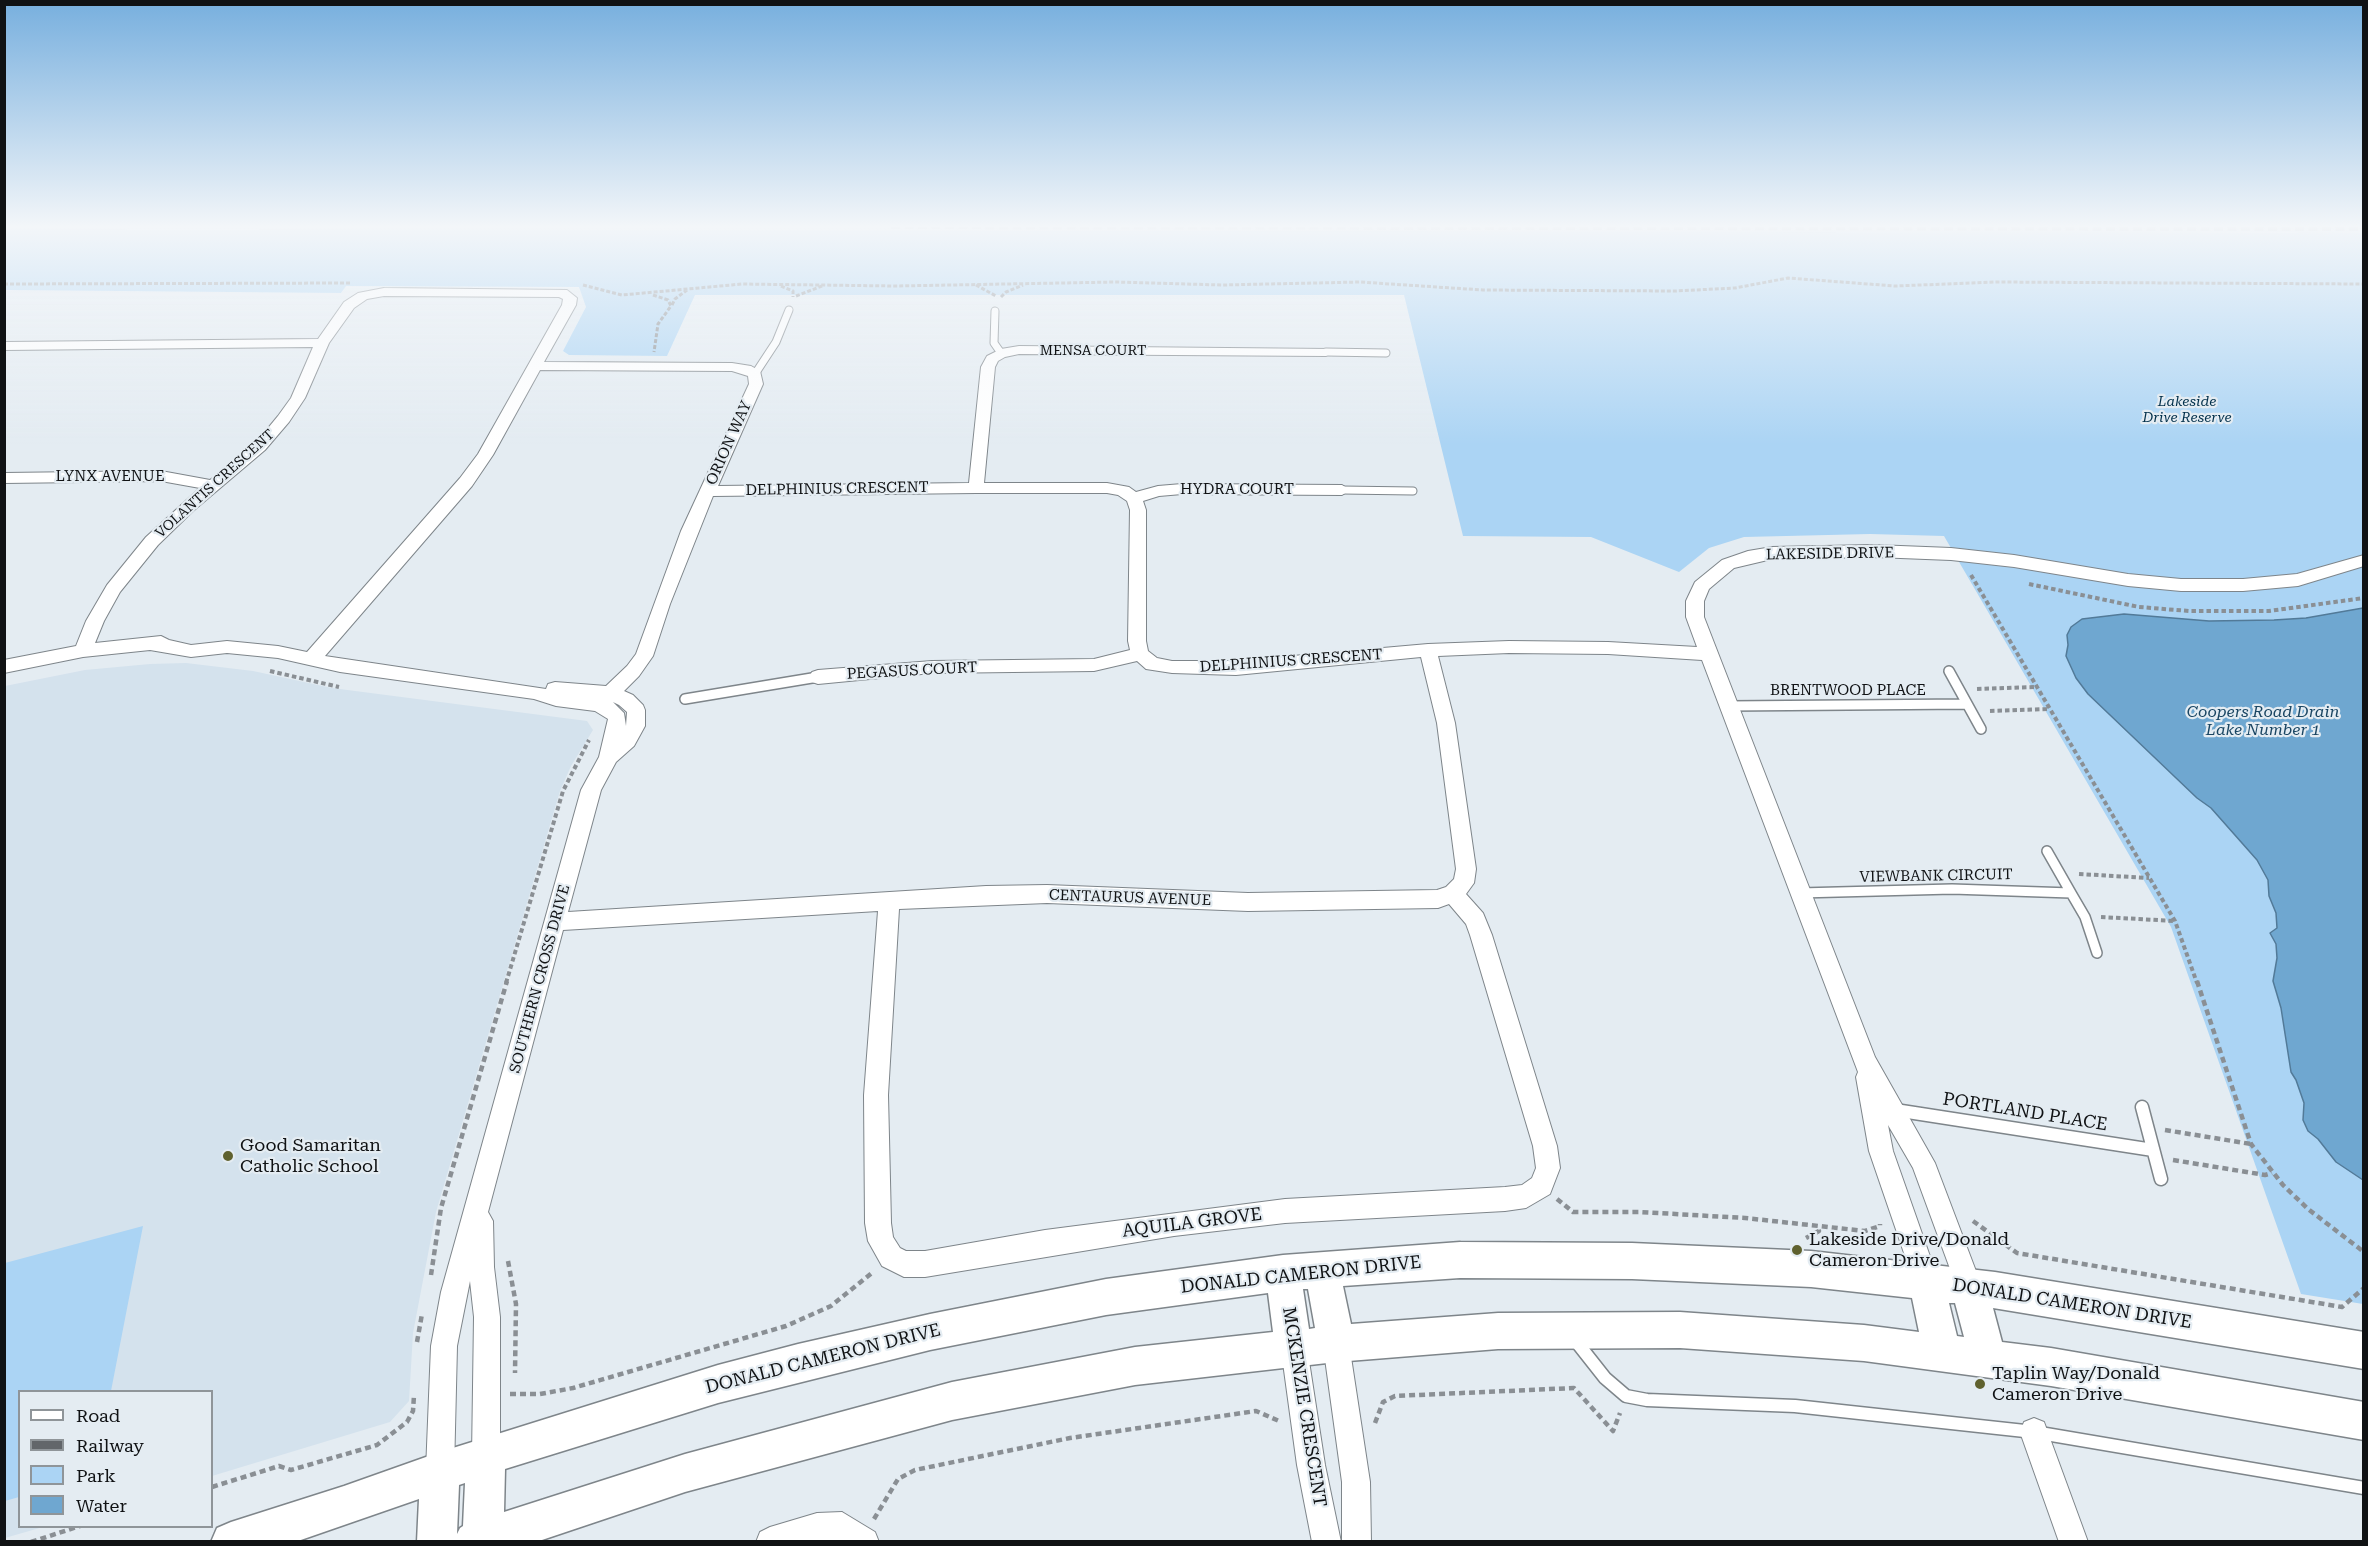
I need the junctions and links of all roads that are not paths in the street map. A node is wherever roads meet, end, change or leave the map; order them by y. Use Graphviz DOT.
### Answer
graph roads {
  1 [pos="358,299"];
  2 [pos="570,299"];
  3 [pos="789,310"];
  4 [pos="995,311"];
  5 [pos="322,343"];
  6 [pos="4,346"];
  7 [pos="1326,352"];
  8 [pos="1000,353"];
  9 [pos="1386,353"];
  10 [pos="535,366"];
  11 [pos="755,374"];
  12 [pos="4,478"];
  13 [pos="215,486"];
  14 [pos="976,488"];
  15 [pos="1342,490"];
  16 [pos="707,491"];
  17 [pos="1413,491"];
  18 [pos="1134,498"];
  19 [pos="2364,560"];
  20 [pos="1428,650"];
  21 [pos="83,651"];
  22 [pos="1140,654"];
  23 [pos="1709,654"];
  24 [pos="311,660"];
  25 [pos="4,667"];
  26 [pos="1949,671"];
  27 [pos="818,677"];
  28 [pos="604,699"];
  29 [pos="684,699"];
  30 [pos="1729,706"];
  31 [pos="1969,708"];
  32 [pos="1981,729"];
  33 [pos="2047,851"];
  34 [pos="1453,893"];
  35 [pos="1800,893"];
  36 [pos="2072,893"];
  37 [pos="890,900"];
  38 [pos="556,922"];
  39 [pos="2097,953"];
  40 [pos="2142,1107"];
  41 [pos="1883,1108"];
  42 [pos="2154,1153"];
  43 [pos="2161,1179"];
  44 [pos="479,1203"];
  45 [pos="1322,1270"];
  46 [pos="1283,1273"];
  47 [pos="1926,1282"];
  48 [pos="1969,1287"];
  49 [pos="1568,1331"];
  50 [pos="1336,1344"];
  51 [pos="1294,1348"];
  52 [pos="2364,1351"];
  53 [pos="1942,1353"];
  54 [pos="1988,1359"];
  55 [pos="2364,1421"];
  56 [pos="2034,1432"];
  57 [pos="486,1456"];
  58 [pos="440,1471"];
  59 [pos="2364,1488"];
  60 [pos="863,1539"];
  61 [pos="479,1540"];
  62 [pos="231,1542"];
  63 [pos="436,1542"];
  64 [pos="770,1542"];
  65 [pos="1327,1542"];
  66 [pos="1357,1542"];
  67 [pos="2074,1542"];
  1 -- 5 [label="street, VOLANTIS CRESCENT"];
  2 -- 10 [label="street, VOLANTIS CRESCENT"];
  3 -- 11 [label="lane"];
  4 -- 8 [label="lane"];
  5 -- 6 [label="street"];
  5 -- 13 [label="street, VOLANTIS CRESCENT"];
  7 -- 8 [label="street, MENSA COURT"];
  7 -- 9 [label="lane"];
  8 -- 14 [label="street"];
  10 -- 11 [label="street"];
  10 -- 24 [label="street, VOLANTIS CRESCENT"];
  11 -- 16 [label="street, ORION WAY"];
  12 -- 13 [label="street, LYNX AVENUE"];
  13 -- 21 [label="street, VOLANTIS CRESCENT"];
  14 -- 16 [label="street, DELPHINIUS CRESCENT"];
  14 -- 18 [label="street, DELPHINIUS CRESCENT"];
  15 -- 17 [label="lane"];
  15 -- 18 [label="street, HYDRA COURT"];
  16 -- 28 [label="street, ORION WAY"];
  18 -- 22 [label="street"];
  19 -- 23 [label="street, LAKESIDE DRIVE"];
  20 -- 22 [label="street, DELPHINIUS CRESCENT"];
  20 -- 23 [label="street, DELPHINIUS CRESCENT"];
  20 -- 34 [label="street"];
  21 -- 24 [label="street"];
  21 -- 25 [label="street"];
  22 -- 27 [label="street, PEGASUS COURT"];
  23 -- 30 [label="street, LAKESIDE DRIVE"];
  24 -- 28 [label="street"];
  26 -- 31 [label="lane"];
  27 -- 29 [label="lane, PEGASUS COURT"];
  28 -- 38 [label="street, SOUTHERN CROSS DRIVE"];
  30 -- 31 [label="lane, BRENTWOOD PLACE"];
  30 -- 35 [label="street, LAKESIDE DRIVE"];
  31 -- 32 [label="lane"];
  33 -- 36 [label="lane"];
  34 -- 37 [label="street, CENTAURUS AVENUE"];
  34 -- 37 [label="street, AQUILA GROVE"];
  35 -- 36 [label="lane, VIEWBANK CIRCUIT"];
  35 -- 41 [label="street, LAKESIDE DRIVE"];
  36 -- 39 [label="lane"];
  37 -- 38 [label="street, CENTAURUS AVENUE"];
  38 -- 44 [label="street, SOUTHERN CROSS DRIVE"];
  40 -- 42 [label="lane"];
  41 -- 42 [label="lane, PORTLAND PLACE"];
  41 -- 47 [label="street, LAKESIDE DRIVE"];
  41 -- 48 [label="street, LAKESIDE DRIVE"];
  42 -- 43 [label="lane"];
  44 -- 57 [label="street, SOUTHERN CROSS DRIVE"];
  44 -- 58 [label="street, SOUTHERN CROSS DRIVE"];
  45 -- 46 [label="street, DONALD CAMERON DRIVE"];
  45 -- 47 [label="street, DONALD CAMERON DRIVE"];
  45 -- 50 [label="street"];
  46 -- 51 [label="street, MCKENZIE CRESCENT"];
  46 -- 57 [label="street, DONALD CAMERON DRIVE"];
  47 -- 48 [label="street, DONALD CAMERON DRIVE"];
  47 -- 53 [label="street, LAKESIDE DRIVE"];
  48 -- 52 [label="street, DONALD CAMERON DRIVE"];
  48 -- 54 [label="street, LAKESIDE DRIVE"];
  49 -- 50 [label="street"];
  49 -- 53 [label="street"];
  49 -- 56 [label="lane"];
  50 -- 51 [label="street"];
  50 -- 66 [label="street"];
  51 -- 61 [label="street"];
  51 -- 65 [label="street, MCKENZIE CRESCENT"];
  53 -- 54 [label="street"];
  54 -- 55 [label="street"];
  56 -- 59 [label="lane"];
  56 -- 67 [label="street"];
  57 -- 58 [label="street, DONALD CAMERON DRIVE"];
  57 -- 61 [label="street, SOUTHERN CROSS DRIVE"];
  58 -- 62 [label="street, DONALD CAMERON DRIVE"];
  58 -- 63 [label="street, SOUTHERN CROSS DRIVE"];
  60 -- 64 [label="street"];
}
